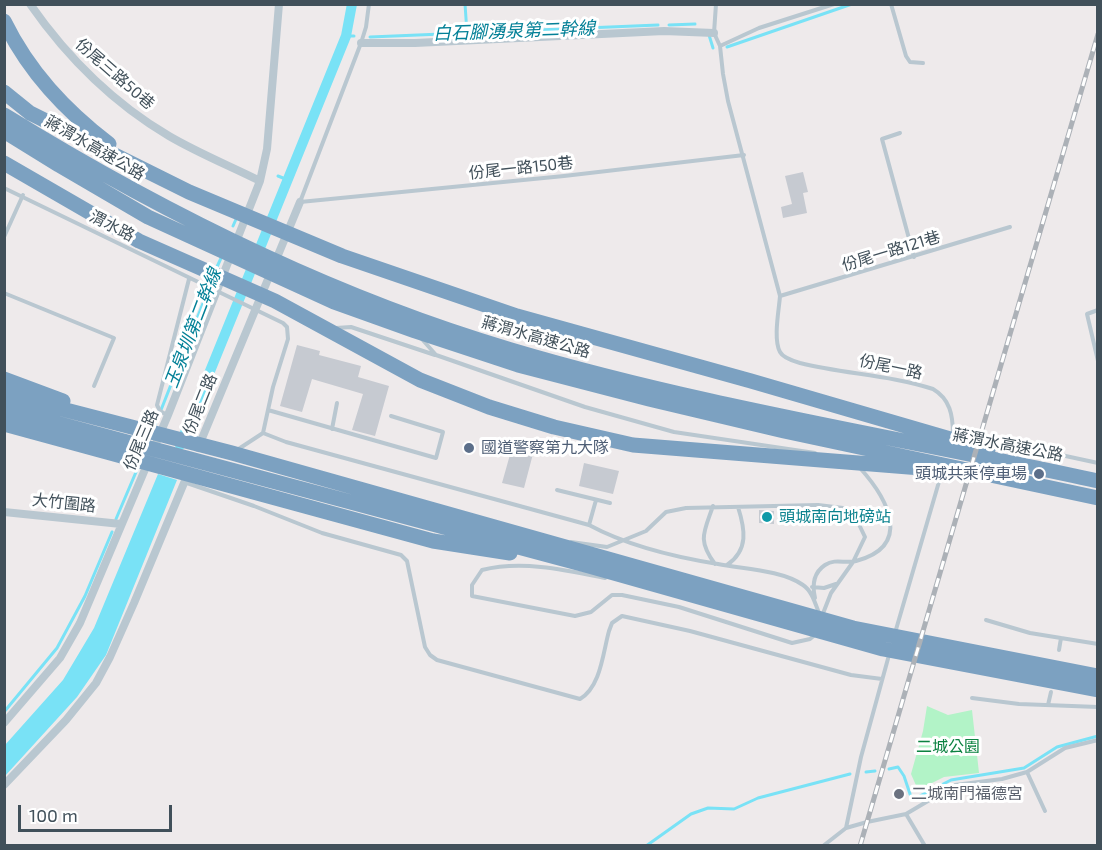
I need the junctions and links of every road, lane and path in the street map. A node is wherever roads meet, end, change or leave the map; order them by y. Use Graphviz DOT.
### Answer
graph roads {
  1 [pos="30,4"];
  2 [pos="279,4"];
  3 [pos="369,4"];
  4 [pos="716,4"];
  5 [pos="834,4"];
  6 [pos="891,4"];
  7 [pos="4,21"];
  8 [pos="714,33"];
  9 [pos="361,43"];
  10 [pos="720,46"];
  11 [pos="923,63"];
  12 [pos="4,92"];
  13 [pos="4,115"];
  14 [pos="4,131"];
  15 [pos="900,134"];
  16 [pos="744,155"];
  17 [pos="4,163"];
  18 [pos="260,181"];
  19 [pos="4,188"];
  20 [pos="189,192"];
  21 [pos="22,195"];
  22 [pos="300,202"];
  23 [pos="1010,227"];
  24 [pos="4,237"];
  25 [pos="226,246"];
  26 [pos="914,257"];
  27 [pos="287,274"];
  28 [pos="189,278"];
  29 [pos="210,281"];
  30 [pos="4,293"];
  31 [pos="780,296"];
  32 [pos="1098,310"];
  33 [pos="327,328"];
  34 [pos="415,331"];
  35 [pos="436,355"];
  36 [pos="1098,361"];
  37 [pos="4,379"];
  38 [pos="94,387"];
  39 [pos="4,394"];
  40 [pos="337,403"];
  41 [pos="4,409"];
  42 [pos="268,410"];
  43 [pos="168,415"];
  44 [pos="391,416"];
  45 [pos="4,424"];
  46 [pos="133,427"];
  47 [pos="332,429"];
  48 [pos="263,434"];
  49 [pos="1010,444"];
  50 [pos="232,453"];
  51 [pos="210,456"];
  52 [pos="934,460"];
  53 [pos="832,461"];
  54 [pos="856,463"];
  55 [pos="1098,463"];
  56 [pos="1090,480"];
  57 [pos="184,482"];
  58 [pos="557,490"];
  59 [pos="1098,498"];
  60 [pos="596,500"];
  61 [pos="610,503"];
  62 [pos="713,506"];
  63 [pos="738,507"];
  64 [pos="4,512"];
  65 [pos="121,524"];
  66 [pos="589,525"];
  67 [pos="622,541"];
  68 [pos="552,543"];
  69 [pos="853,562"];
  70 [pos="715,564"];
  71 [pos="589,566"];
  72 [pos="727,566"];
  73 [pos="614,580"];
  74 [pos="625,582"];
  75 [pos="839,583"];
  76 [pos="805,586"];
  77 [pos="813,588"];
  78 [pos="702,598"];
  79 [pos="815,603"];
  80 [pos="986,620"];
  81 [pos="819,625"];
  82 [pos="1061,638"];
  83 [pos="885,642"];
  84 [pos="1098,644"];
  85 [pos="1059,650"];
  86 [pos="1098,676"];
  87 [pos="882,679"];
  88 [pos="1098,690"];
  89 [pos="1051,692"];
  90 [pos="972,698"];
  91 [pos="1048,705"];
  92 [pos="1098,707"];
  93 [pos="4,723"];
  94 [pos="1098,740"];
  95 [pos="1027,772"];
  96 [pos="4,785"];
  97 [pos="1045,811"];
  98 [pos="906,814"];
  99 [pos="846,828"];
  100 [pos="823,846"];
  101 [pos="925,846"];
  1 -- 18 [label="street, 份尾三路50巷"];
  2 -- 18 [label="street, 份尾三路"];
  3 -- 9 [label="lane, 份尾二路"];
  4 -- 8 [label="lane, 份尾一路"];
  5 -- 10 [label="lane"];
  6 -- 11 [label="lane"];
  7 -- 20 [label="highway"];
  8 -- 9 [label="street"];
  8 -- 10 [label="lane, 份尾一路"];
  9 -- 22 [label="lane, 份尾二路"];
  10 -- 16 [label="lane, 份尾一路"];
  12 -- 20 [label="highway"];
  13 -- 25 [label="highway, 蔣渭水高速公路"];
  14 -- 25 [label="highway, 蔣渭水高速公路"];
  15 -- 26 [label="lane"];
  16 -- 22 [label="lane, 份尾一路150巷"];
  16 -- 31 [label="lane, 份尾一路"];
  17 -- 29 [label="highway"];
  18 -- 43 [label="street, 份尾三路"];
  19 -- 21 [label="lane, 渭水路"];
  20 -- 56 [label="highway"];
  21 -- 24 [label="lane"];
  21 -- 28 [label="lane, 渭水路"];
  22 -- 57 [label="street, 份尾二路"];
  23 -- 26 [label="lane, 份尾一路121巷"];
  25 -- 27 [label="highway, 蔣渭水高速公路"];
  26 -- 31 [label="lane, 份尾一路121巷"];
  27 -- 34 [label="highway, 蔣渭水高速公路"];
  27 -- 52 [label="highway, 蔣渭水高速公路"];
  28 -- 29 [label="lane, 渭水路"];
  28 -- 43 [label="lane"];
  29 -- 33 [label="highway"];
  29 -- 42 [label="lane, 渭水路"];
  30 -- 38 [label="lane"];
  31 -- 87 [label="lane, 份尾一路"];
  32 -- 36 [label="lane"];
  33 -- 35 [label="lane"];
  33 -- 53 [label="highway"];
  34 -- 35 [label="lane"];
  34 -- 52 [label="highway, 蔣渭水高速公路"];
  35 -- 53 [label="lane"];
  37 -- 46 [label="highway"];
  39 -- 46 [label="highway"];
  40 -- 47 [label="lane"];
  41 -- 51 [label="highway"];
  42 -- 47 [label="lane"];
  42 -- 48 [label="lane"];
  43 -- 65 [label="street, 份尾三路"];
  44 -- 47 [label="lane"];
  45 -- 71 [label="highway"];
  46 -- 51 [label="highway"];
  48 -- 50 [label="lane"];
  48 -- 66 [label="lane"];
  49 -- 55 [label="lane"];
  50 -- 51 [label="highway"];
  50 -- 68 [label="highway"];
  51 -- 71 [label="highway"];
  52 -- 54 [label="highway"];
  52 -- 56 [label="highway, 蔣渭水高速公路"];
  52 -- 59 [label="highway, 蔣渭水高速公路"];
  53 -- 54 [label="highway"];
  54 -- 69 [label="lane"];
  57 -- 87 [label="lane"];
  57 -- 96 [label="street, 份尾二路"];
  58 -- 60 [label="lane"];
  60 -- 61 [label="lane"];
  60 -- 66 [label="lane"];
  62 -- 63 [label="lane"];
  62 -- 67 [label="lane"];
  62 -- 70 [label="lane"];
  63 -- 69 [label="lane"];
  63 -- 72 [label="lane"];
  64 -- 65 [label="street, 大竹圍路"];
  65 -- 93 [label="street, 份尾三路"];
  66 -- 67 [label="lane"];
  67 -- 68 [label="lane"];
  67 -- 70 [label="lane"];
  68 -- 81 [label="highway"];
  69 -- 75 [label="lane"];
  69 -- 77 [label="lane"];
  70 -- 72 [label="lane"];
  71 -- 78 [label="highway"];
  72 -- 76 [label="lane"];
  73 -- 81 [label="lane"];
  74 -- 78 [label="lane"];
  75 -- 77 [label="lane"];
  75 -- 81 [label="lane"];
  76 -- 77 [label="lane"];
  76 -- 79 [label="lane"];
  77 -- 79 [label="lane"];
  78 -- 81 [label="highway"];
  79 -- 81 [label="lane"];
  80 -- 82 [label="lane"];
  81 -- 83 [label="highway"];
  82 -- 84 [label="lane"];
  82 -- 85 [label="lane"];
  83 -- 86 [label="highway"];
  83 -- 88 [label="highway"];
  87 -- 99 [label="lane, 份尾一路"];
  89 -- 91 [label="lane"];
  90 -- 91 [label="lane"];
  91 -- 92 [label="lane"];
  94 -- 95 [label="lane"];
  95 -- 97 [label="lane"];
  95 -- 98 [label="lane"];
  98 -- 99 [label="lane"];
  98 -- 101 [label="lane"];
  99 -- 100 [label="lane"];
}
